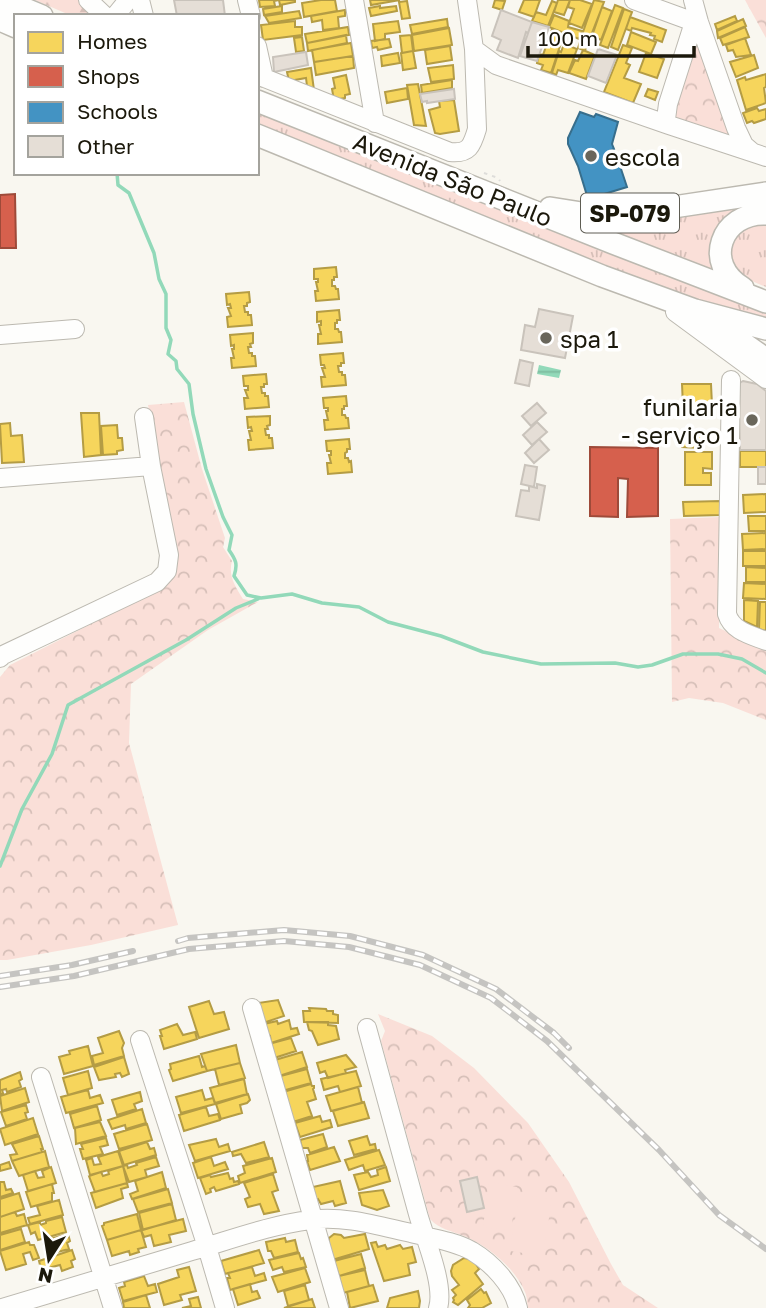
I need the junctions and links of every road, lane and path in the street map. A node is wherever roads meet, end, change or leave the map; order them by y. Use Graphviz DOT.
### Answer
graph roads {
  1 [pos="4,0"];
  2 [pos="88,0"];
  3 [pos="128,0"];
  4 [pos="354,0"];
  5 [pos="467,0"];
  6 [pos="634,0"];
  7 [pos="37,14"];
  8 [pos="106,14"];
  9 [pos="108,14"];
  10 [pos="696,14"];
  11 [pos="474,49"];
  12 [pos="261,76"];
  13 [pos="368,82"];
  14 [pos="259,102"];
  15 [pos="343,110"];
  16 [pos="375,123"];
  17 [pos="669,125"];
  18 [pos="259,136"];
  19 [pos="759,154"];
  20 [pos="484,173"];
  21 [pos="497,188"];
  22 [pos="766,193"];
  23 [pos="766,214"];
  24 [pos="766,302"];
  25 [pos="685,309"];
  26 [pos="75,329"];
  27 [pos="766,330"];
  28 [pos="0,335"];
  29 [pos="726,350"];
  30 [pos="766,359"];
  31 [pos="745,363"];
  32 [pos="766,379"];
  33 [pos="731,380"];
  34 [pos="144,417"];
  35 [pos="151,466"];
  36 [pos="0,478"];
  37 [pos="766,641"];
  38 [pos="0,658"];
  39 [pos="252,1008"];
  40 [pos="367,1028"];
  41 [pos="140,1040"];
  42 [pos="41,1077"];
  43 [pos="313,1219"];
  44 [pos="424,1236"];
  45 [pos="207,1247"];
  46 [pos="103,1278"];
  47 [pos="1,1307"];
  48 [pos="113,1308"];
  49 [pos="225,1308"];
  50 [pos="339,1308"];
  51 [pos="438,1308"];
  52 [pos="518,1308"];
  1 -- 7 [label="main road"];
  2 -- 8 [label="street"];
  3 -- 9 [label="street"];
  4 -- 13 [label="street"];
  5 -- 11 [label="street"];
  6 -- 10 [label="street"];
  10 -- 17 [label="street"];
  10 -- 19 [label="street"];
  11 -- 16 [label="street"];
  11 -- 17 [label="street"];
  12 -- 15 [label="street"];
  13 -- 15 [label="street"];
  13 -- 16 [label="street"];
  14 -- 21 [label="main road, Avenida São Paulo"];
  15 -- 16 [label="street"];
  17 -- 19 [label="street"];
  18 -- 25 [label="main road, Avenida São Paulo"];
  20 -- 21 [label="path"];
  21 -- 22 [label="main road, SP-079"];
  21 -- 24 [label="main road, Avenida São Paulo"];
  23 -- 24 [label="main road"];
  25 -- 27 [label="main road, Avenida São Paulo"];
  25 -- 29 [label="street"];
  25 -- 30 [label="main road"];
  26 -- 28 [label="street"];
  29 -- 31 [label="street"];
  29 -- 33 [label="street"];
  31 -- 32 [label="street"];
  31 -- 33 [label="street"];
  33 -- 37 [label="street"];
  34 -- 35 [label="street"];
  35 -- 36 [label="street"];
  35 -- 38 [label="street"];
  39 -- 43 [label="street"];
  40 -- 44 [label="street"];
  41 -- 45 [label="street"];
  42 -- 46 [label="street"];
  43 -- 44 [label="street"];
  43 -- 45 [label="street"];
  43 -- 50 [label="street"];
  44 -- 51 [label="street"];
  44 -- 52 [label="street"];
  45 -- 46 [label="street"];
  45 -- 49 [label="street"];
  46 -- 47 [label="street"];
  46 -- 48 [label="street"];
}
